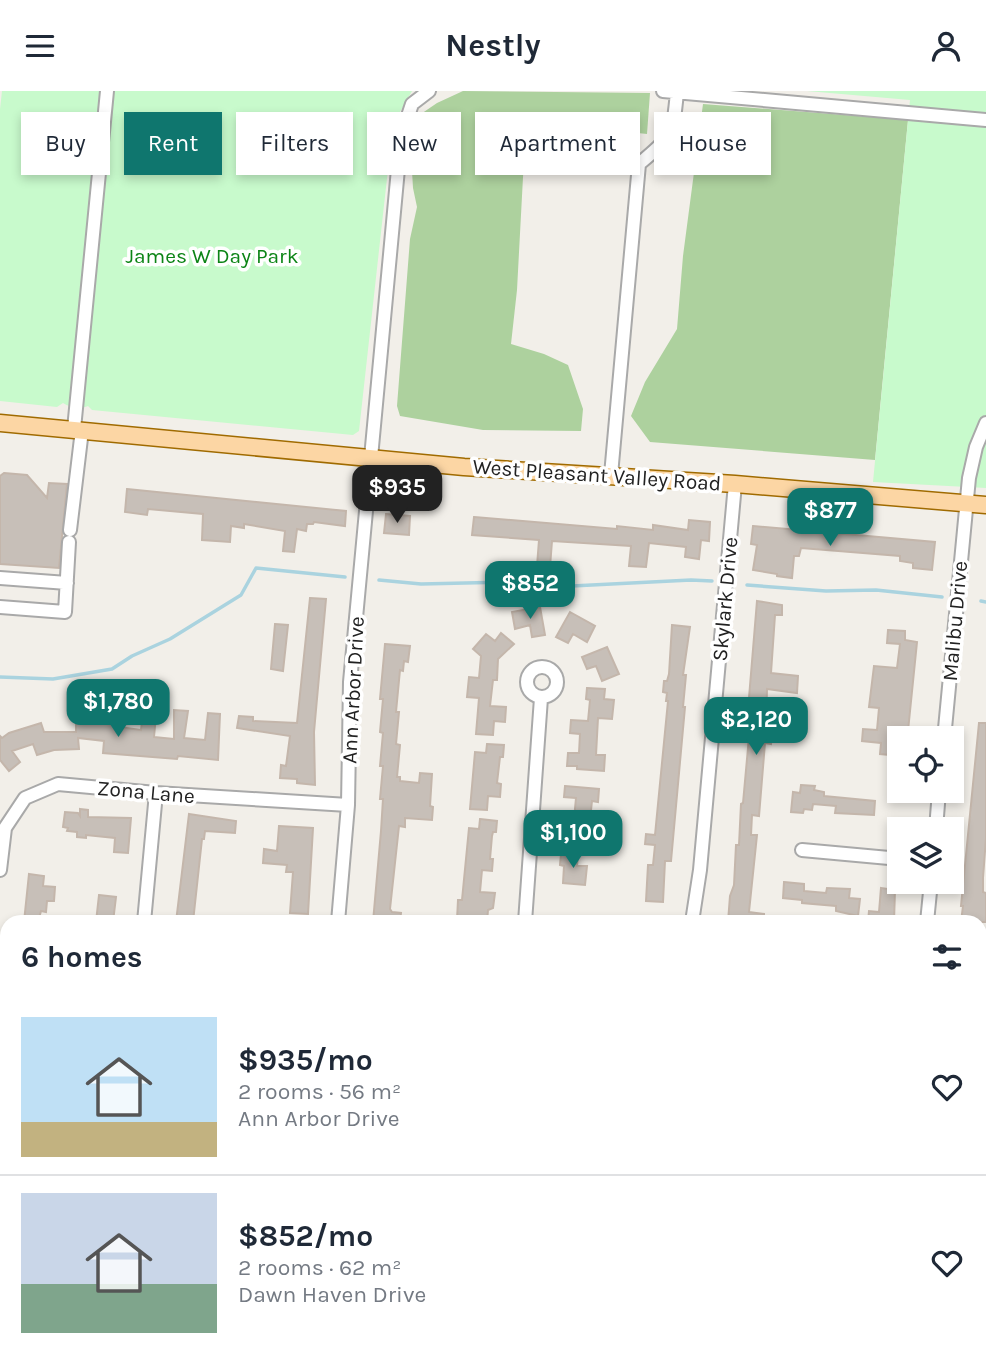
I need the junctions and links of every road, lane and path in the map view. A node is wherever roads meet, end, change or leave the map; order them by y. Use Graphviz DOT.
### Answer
graph roads {
  1 [pos="107,91"];
  2 [pos="429,91"];
  3 [pos="663,91"];
  4 [pos="677,92"];
  5 [pos="811,98"];
  6 [pos="986,120"];
  7 [pos="0,423"];
  8 [pos="986,423"];
  9 [pos="78,430"];
  10 [pos="370,458"];
  11 [pos="611,475"];
  12 [pos="735,484"];
  13 [pos="966,503"];
  14 [pos="986,505"];
  15 [pos="0,578"];
  16 [pos="67,583"];
  17 [pos="0,607"];
  18 [pos="541,698"];
  19 [pos="945,726"];
  20 [pos="156,793"];
  21 [pos="348,805"];
  22 [pos="802,850"];
  23 [pos="887,858"];
  24 [pos="0,870"];
  25 [pos="930,894"];
  26 [pos="145,915"];
  27 [pos="339,915"];
  28 [pos="526,915"];
  29 [pos="693,915"];
  30 [pos="928,915"];
  1 -- 9 [label="street"];
  2 -- 10 [label="street, Ann Arbor Drive"];
  3 -- 4 [label="street"];
  4 -- 5 [label="street"];
  4 -- 11 [label="street"];
  5 -- 6 [label="street"];
  7 -- 9 [label="main road, West Pleasant Valley Road"];
  8 -- 13 [label="street, Malibu Drive"];
  9 -- 10 [label="main road, West Pleasant Valley Road"];
  9 -- 16 [label="street"];
  10 -- 11 [label="main road, West Pleasant Valley Road"];
  10 -- 21 [label="street, Ann Arbor Drive"];
  11 -- 12 [label="main road, West Pleasant Valley Road"];
  12 -- 13 [label="main road, West Pleasant Valley Road"];
  12 -- 29 [label="street, Skylark Drive"];
  13 -- 14 [label="main road, West Pleasant Valley Road"];
  13 -- 19 [label="street, Malibu Drive"];
  15 -- 16 [label="street"];
  16 -- 17 [label="street"];
  18 -- 28 [label="street"];
  20 -- 21 [label="street, Zona Lane"];
  20 -- 24 [label="street, Zona Lane"];
  20 -- 26 [label="street"];
  21 -- 27 [label="street, Ann Arbor Drive"];
  22 -- 23 [label="street"];
  25 -- 30 [label="street"];
}
